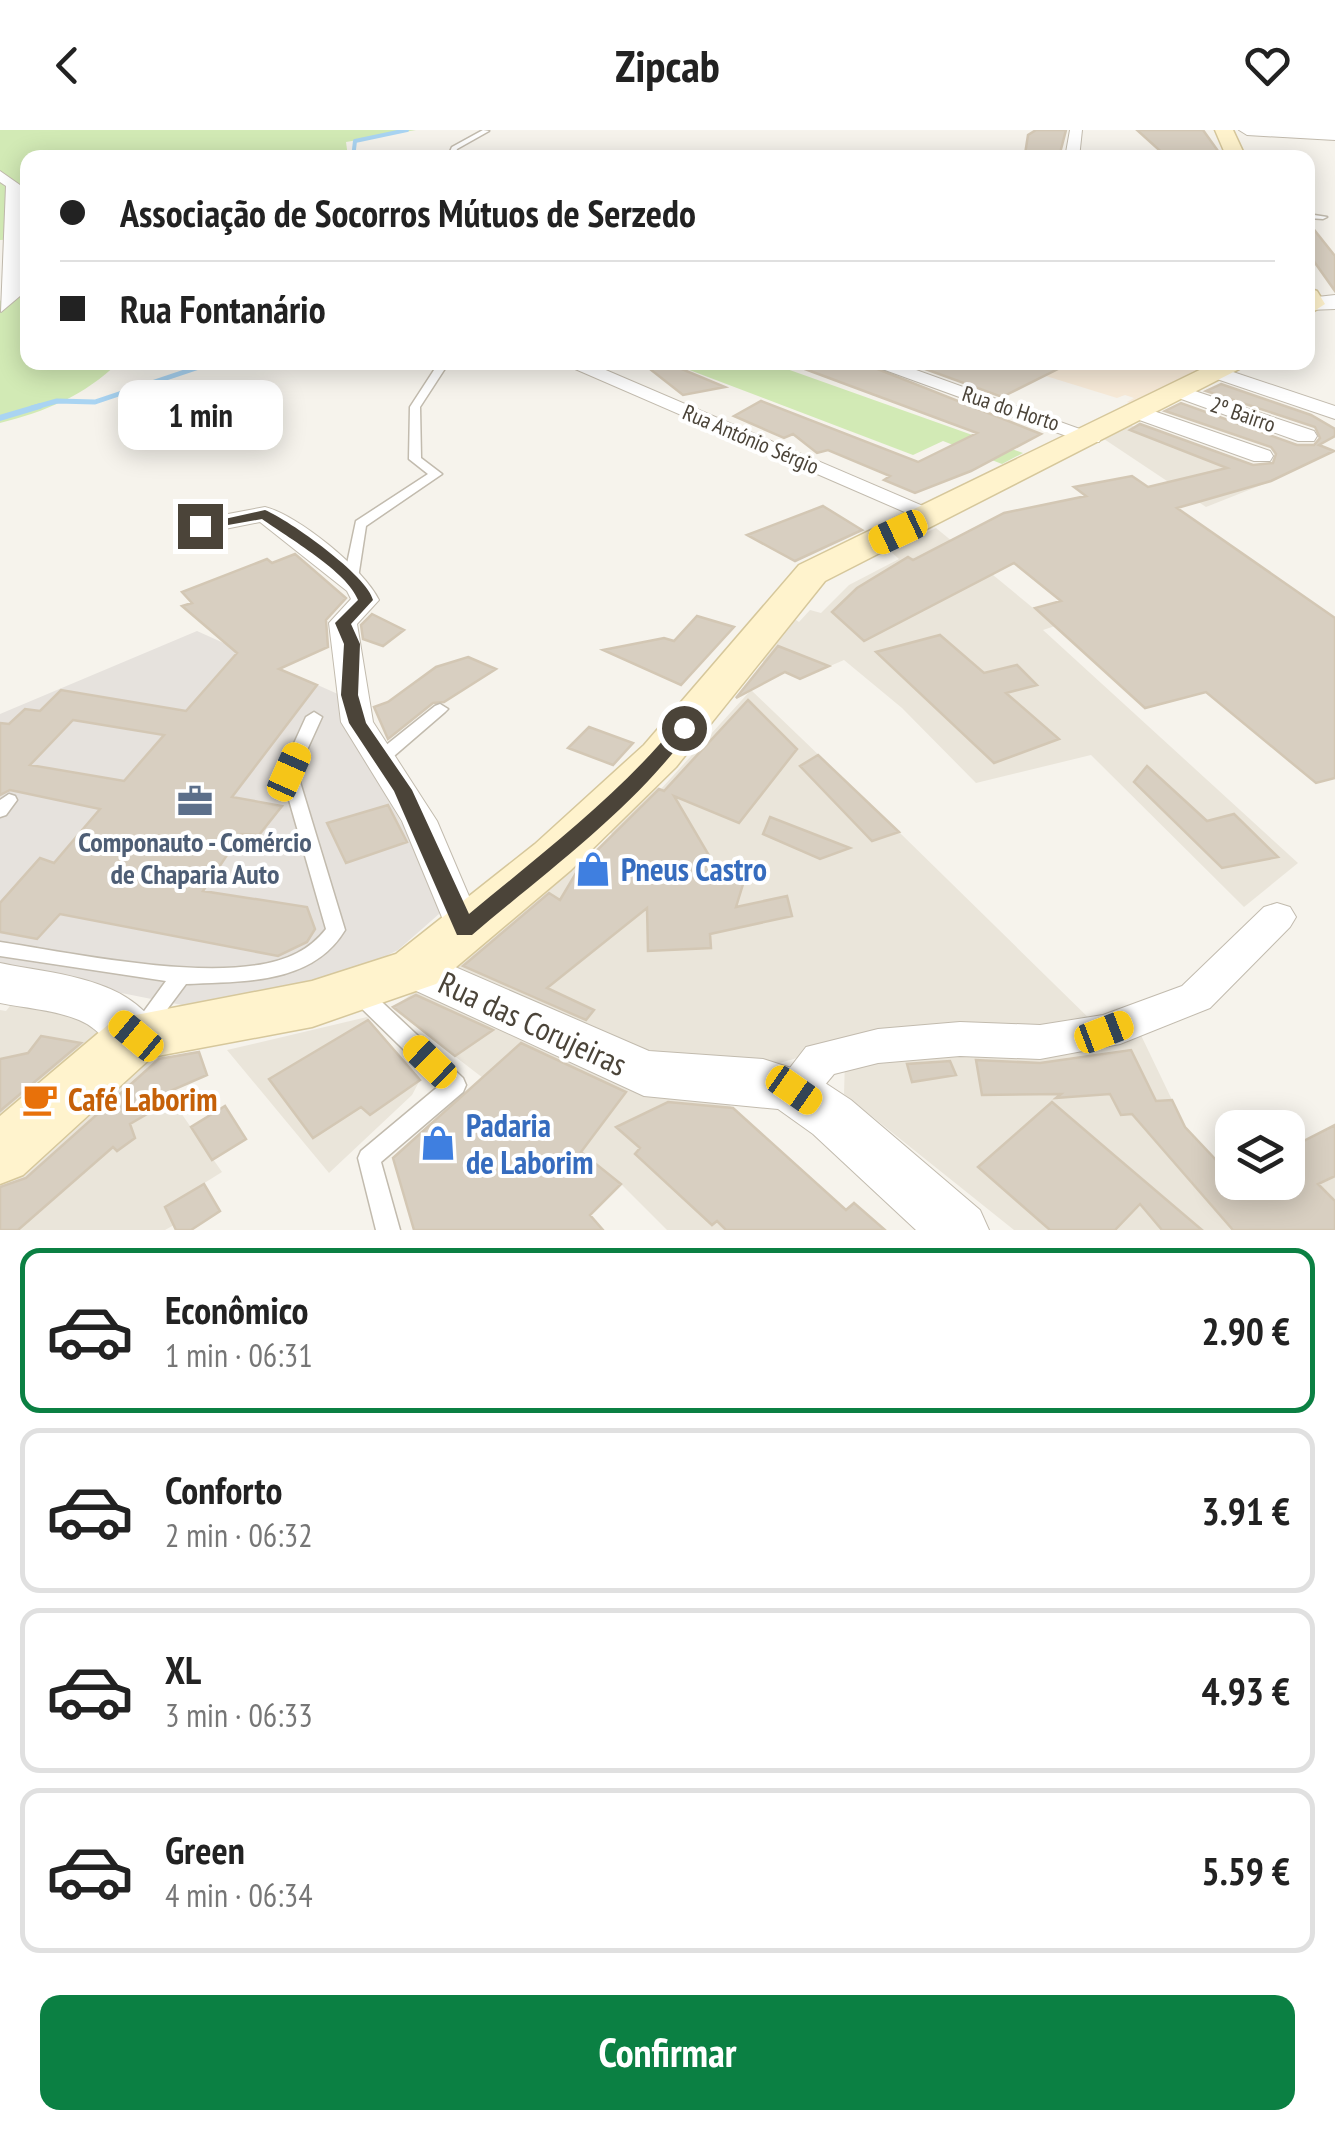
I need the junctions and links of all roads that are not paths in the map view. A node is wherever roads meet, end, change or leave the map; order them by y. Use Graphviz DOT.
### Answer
graph roads {
  1 [pos="1247,130"];
  2 [pos="486,131"];
  3 [pos="1335,135"];
  4 [pos="453,150"];
  5 [pos="0,175"];
  6 [pos="1315,216"];
  7 [pos="1323,217"];
  8 [pos="1,307"];
  9 [pos="439,370"];
  10 [pos="588,370"];
  11 [pos="899,370"];
  12 [pos="934,370"];
  13 [pos="1224,370"];
  14 [pos="1233,370"];
  15 [pos="1180,392"];
  16 [pos="1139,412"];
  17 [pos="1335,413"];
  18 [pos="1101,432"];
  19 [pos="1306,436"];
  20 [pos="1262,456"];
  21 [pos="932,516"];
  22 [pos="200,526"];
  23 [pos="351,578"];
  24 [pos="440,710"];
  25 [pos="314,716"];
  26 [pos="381,758"];
  27 [pos="1277,918"];
  28 [pos="464,929"];
  29 [pos="0,949"];
  30 [pos="416,969"];
  31 [pos="181,976"];
  32 [pos="0,982"];
  33 [pos="358,992"];
  34 [pos="136,1036"];
  35 [pos="794,1090"];
  36 [pos="0,1155"];
  37 [pos="388,1230"];
  38 [pos="959,1230"];
  1 -- 3 [label="street"];
  2 -- 4 [label="lane"];
  5 -- 8 [label="street"];
  6 -- 7 [label="lane"];
  9 -- 23 [label="lane"];
  10 -- 21 [label="street, Rua António Sérgio"];
  11 -- 18 [label="street, Rua do Horto"];
  12 -- 18 [label="street"];
  13 -- 15 [label="main road"];
  14 -- 17 [label="street"];
  15 -- 16 [label="main road"];
  15 -- 19 [label="street, 2º Bairro"];
  16 -- 18 [label="main road"];
  16 -- 20 [label="street"];
  18 -- 21 [label="main road"];
  21 -- 28 [label="main road"];
  22 -- 23 [label="street"];
  23 -- 26 [label="street"];
  24 -- 26 [label="lane"];
  25 -- 31 [label="lane"];
  26 -- 28 [label="street"];
  27 -- 35 [label="street"];
  28 -- 30 [label="main road"];
  29 -- 31 [label="lane"];
  30 -- 33 [label="main road"];
  30 -- 35 [label="street, Rua das Corujeiras"];
  31 -- 34 [label="lane"];
  32 -- 34 [label="street"];
  33 -- 34 [label="main road"];
  33 -- 37 [label="lane"];
  34 -- 36 [label="main road"];
  35 -- 38 [label="street, Rua das Corujeiras"];
}
